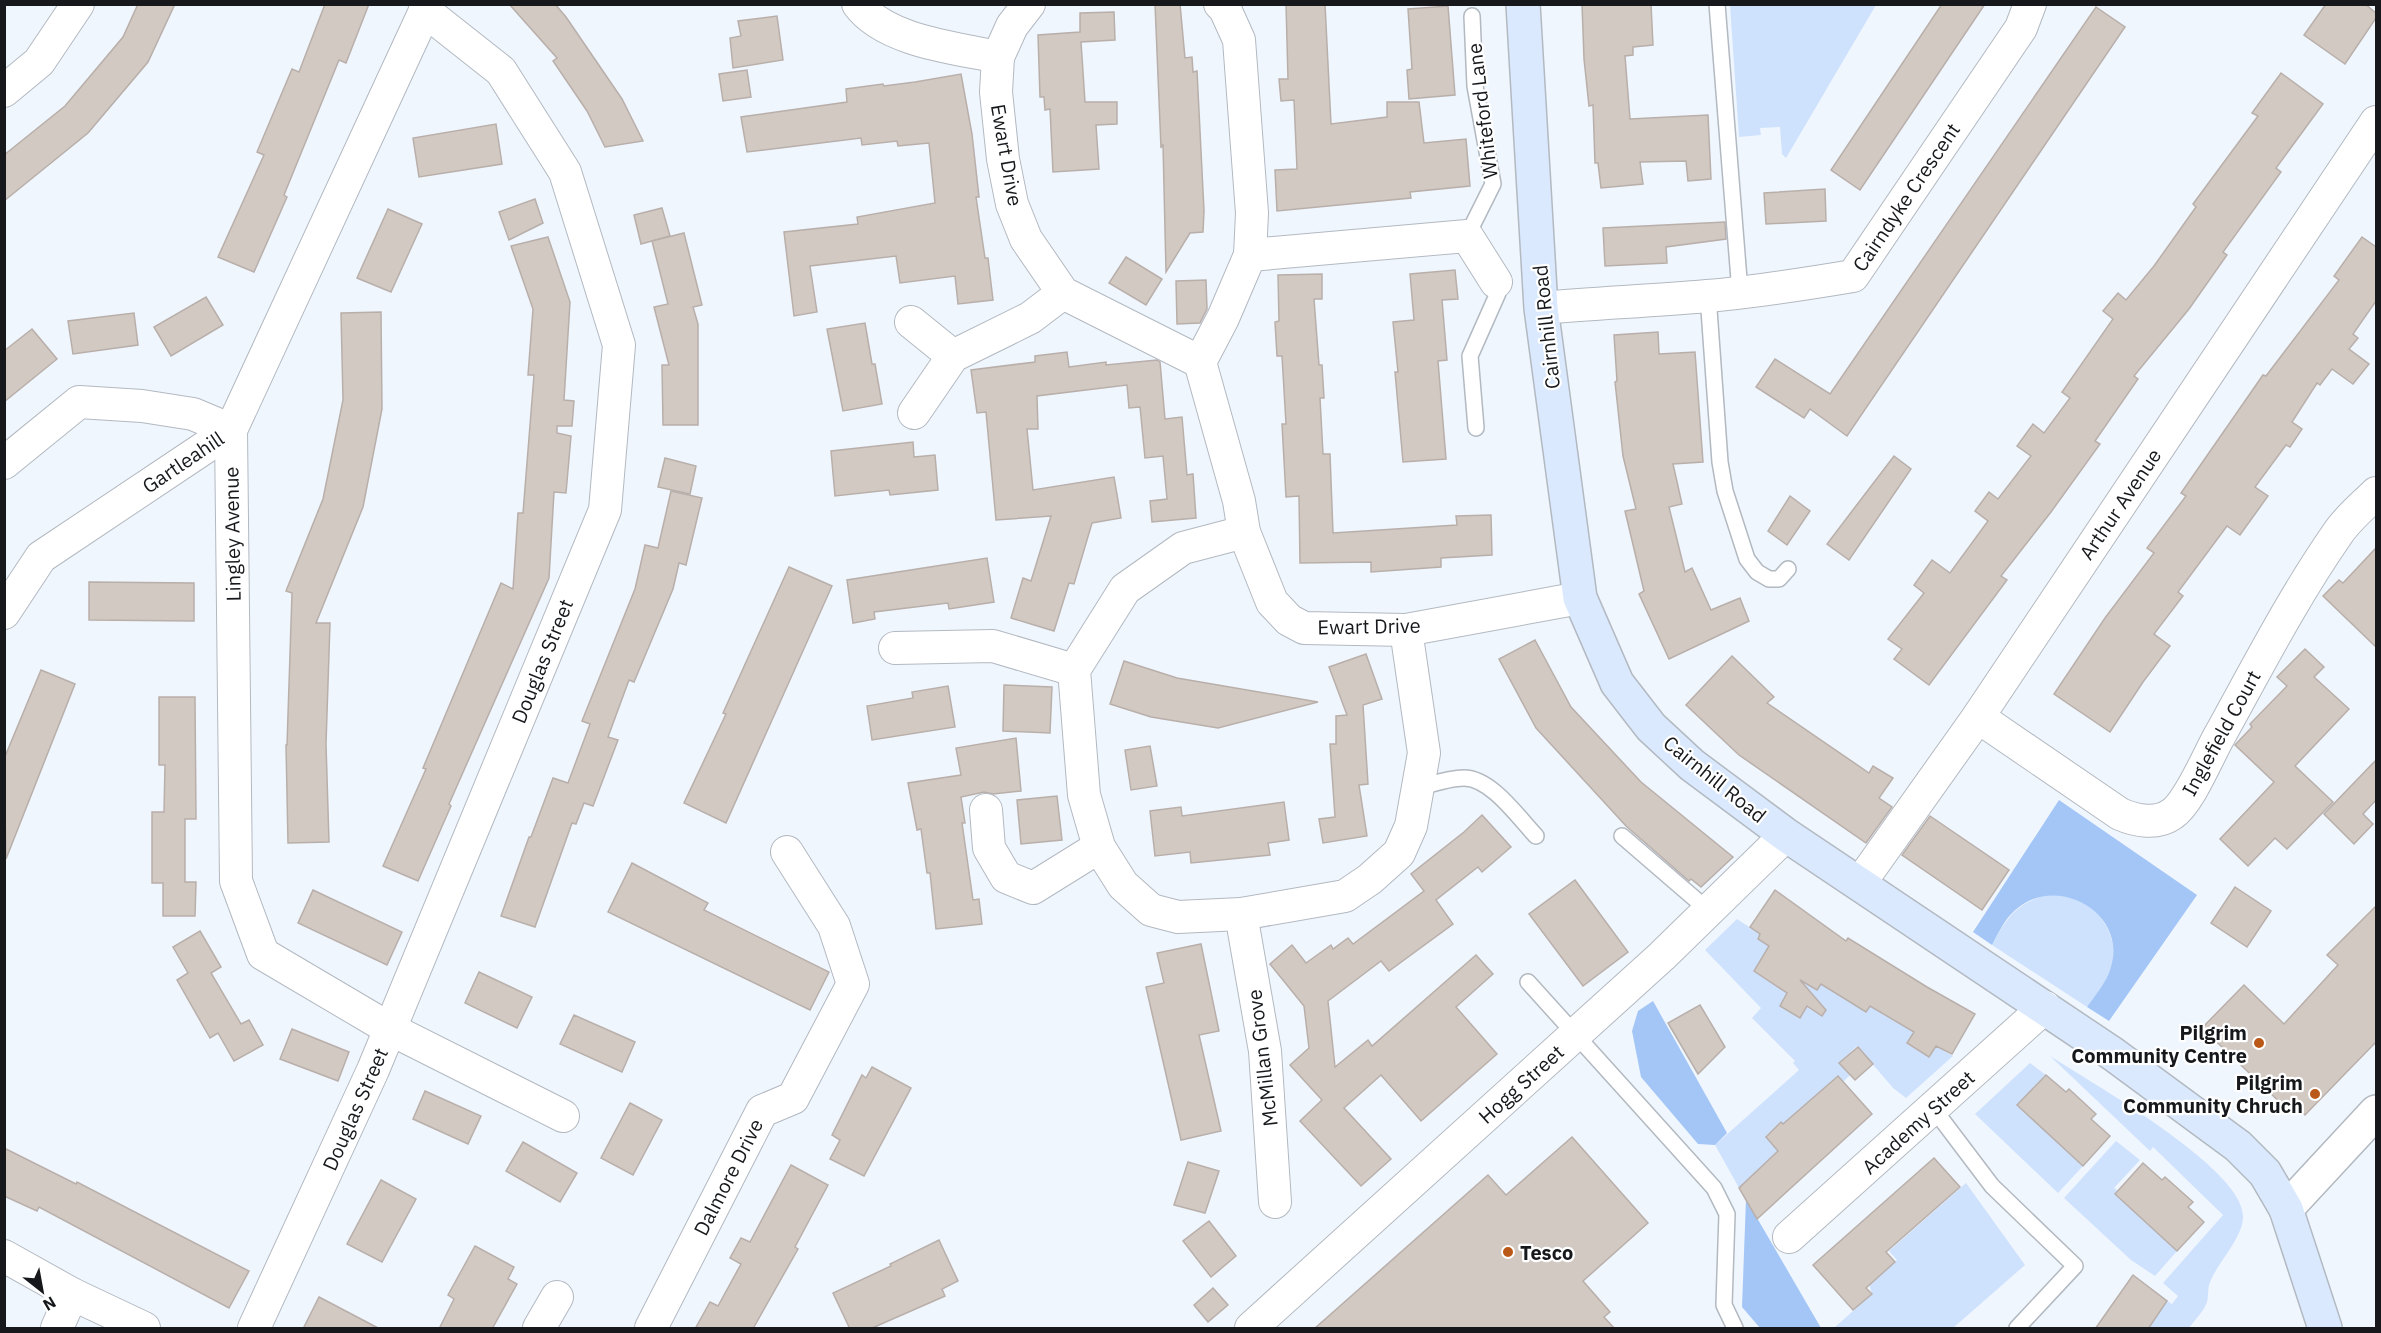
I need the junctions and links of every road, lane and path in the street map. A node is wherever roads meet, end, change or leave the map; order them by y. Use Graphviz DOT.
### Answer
graph roads {
  1 [pos="78,4"];
  2 [pos="858,4"];
  3 [pos="1029,4"];
  4 [pos="1220,4"];
  5 [pos="1523,4"];
  6 [pos="1717,4"];
  7 [pos="2030,4"];
  8 [pos="425,8"];
  9 [pos="1472,16"];
  10 [pos="998,57"];
  11 [pos="4,91"];
  12 [pos="2376,122"];
  13 [pos="1467,236"];
  14 [pos="1250,255"];
  15 [pos="1496,282"];
  16 [pos="1740,292"];
  17 [pos="1063,293"];
  18 [pos="1708,296"];
  19 [pos="1541,308"];
  20 [pos="911,322"];
  21 [pos="953,356"];
  22 [pos="1200,362"];
  23 [pos="914,413"];
  24 [pos="1476,428"];
  25 [pos="231,430"];
  26 [pos="4,463"];
  27 [pos="2376,493"];
  28 [pos="1244,532"];
  29 [pos="1788,569"];
  30 [pos="1580,598"];
  31 [pos="5,612"];
  32 [pos="1406,630"];
  33 [pos="895,648"];
  34 [pos="1074,670"];
  35 [pos="1978,717"];
  36 [pos="1418,788"];
  37 [pos="986,810"];
  38 [pos="1786,835"];
  39 [pos="1536,836"];
  40 [pos="1622,836"];
  41 [pos="1099,847"];
  42 [pos="787,852"];
  43 [pos="1860,883"];
  44 [pos="1709,911"];
  45 [pos="1241,914"];
  46 [pos="1528,982"];
  47 [pos="2045,1007"];
  48 [pos="390,1029"];
  49 [pos="1575,1035"];
  50 [pos="1933,1108"];
  51 [pos="2376,1112"];
  52 [pos="563,1116"];
  53 [pos="1275,1202"];
  54 [pos="2286,1209"];
  55 [pos="1789,1237"];
  56 [pos="4,1256"];
  57 [pos="72,1293"];
  58 [pos="557,1297"];
  59 [pos="57,1329"];
  60 [pos="144,1329"];
  61 [pos="254,1329"];
  62 [pos="539,1329"];
  63 [pos="651,1329"];
  64 [pos="1251,1329"];
  65 [pos="1735,1329"];
  66 [pos="2017,1329"];
  67 [pos="2325,1329"];
  1 -- 11 [label="street"];
  2 -- 10 [label="street"];
  3 -- 10 [label="street, Ewart Drive"];
  4 -- 14 [label="street"];
  5 -- 19 [label="main road, Cairnhill Road"];
  6 -- 16 [label="lane"];
  7 -- 16 [label="street, Cairndyke Crescent"];
  8 -- 25 [label="street, Lingley Avenue"];
  8 -- 48 [label="street, Douglas Street"];
  9 -- 13 [label="lane, Whiteford Lane"];
  10 -- 17 [label="street, Ewart Drive"];
  12 -- 35 [label="street, Arthur Avenue"];
  13 -- 14 [label="street"];
  13 -- 15 [label="street"];
  14 -- 22 [label="street"];
  15 -- 24 [label="lane"];
  16 -- 18 [label="street, Cairndyke Crescent"];
  17 -- 21 [label="street"];
  17 -- 22 [label="street, Ewart Drive"];
  18 -- 19 [label="street, Cairndyke Crescent"];
  18 -- 29 [label="lane"];
  19 -- 30 [label="main road, Cairnhill Road"];
  20 -- 21 [label="street"];
  21 -- 23 [label="street"];
  22 -- 28 [label="street, Ewart Drive"];
  25 -- 26 [label="street, Gartleahill"];
  25 -- 31 [label="street, Gartleahill"];
  25 -- 48 [label="street, Lingley Avenue"];
  27 -- 35 [label="street, Inglefield Court"];
  28 -- 32 [label="street, Ewart Drive"];
  28 -- 34 [label="street"];
  30 -- 32 [label="street, Ewart Drive"];
  30 -- 38 [label="main road, Cairnhill Road"];
  32 -- 36 [label="street"];
  33 -- 34 [label="street"];
  34 -- 41 [label="street"];
  35 -- 43 [label="street, Arthur Avenue"];
  36 -- 39 [label="lane"];
  36 -- 45 [label="street"];
  37 -- 41 [label="street"];
  38 -- 43 [label="main road, Cairnhill Road"];
  38 -- 44 [label="street, Hogg Street"];
  40 -- 44 [label="lane"];
  41 -- 45 [label="street"];
  42 -- 63 [label="street, Dalmore Drive"];
  43 -- 47 [label="main road, Cairnhill Road"];
  44 -- 49 [label="street, Hogg Street"];
  45 -- 53 [label="street, McMillan Grove"];
  46 -- 49 [label="lane"];
  47 -- 50 [label="street, Academy Street"];
  47 -- 54 [label="main road, Cairnhill Road"];
  48 -- 52 [label="street, Lingley Avenue"];
  48 -- 61 [label="street, Douglas Street"];
  49 -- 64 [label="street, Hogg Street"];
  49 -- 65 [label="lane"];
  50 -- 55 [label="street, Academy Street"];
  50 -- 66 [label="lane"];
  51 -- 54 [label="street"];
  54 -- 67 [label="main road, Cairnhill Road"];
  56 -- 57 [label="street"];
  57 -- 59 [label="street"];
  57 -- 60 [label="street"];
  58 -- 62 [label="street"];
}
